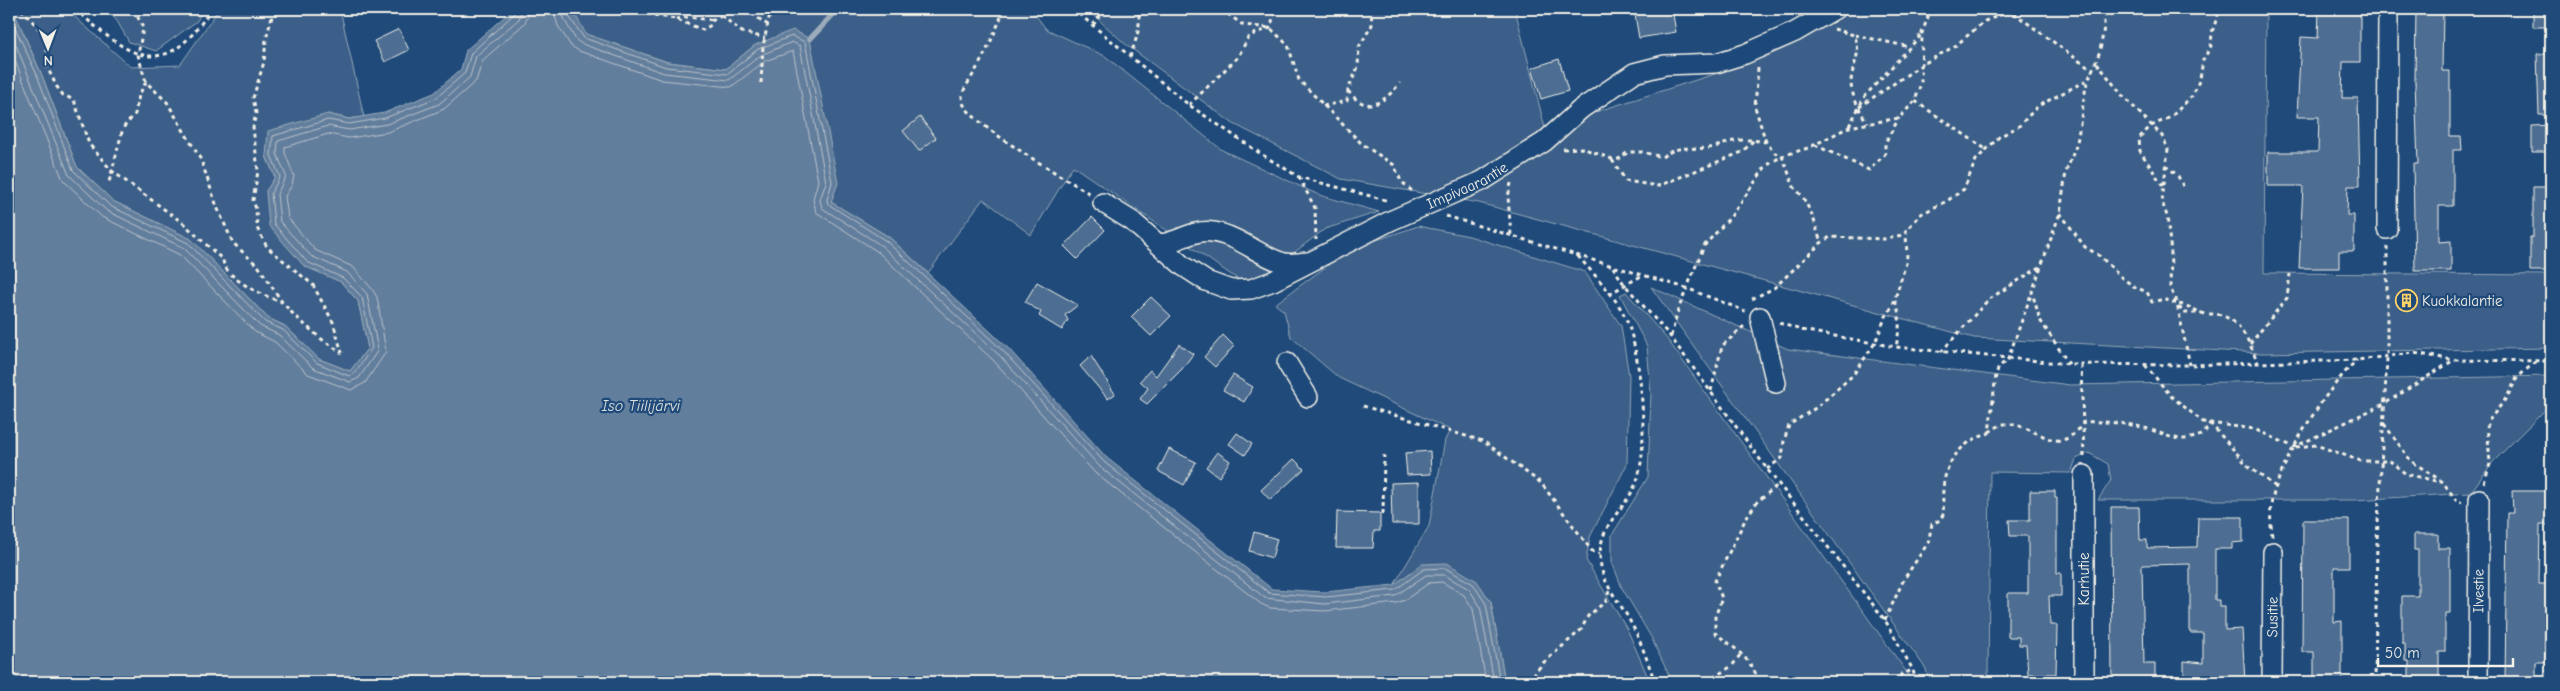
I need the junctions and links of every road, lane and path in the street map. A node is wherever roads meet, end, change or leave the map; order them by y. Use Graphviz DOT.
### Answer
graph roads {
  1 [pos="21,9"];
  2 [pos="75,9"];
  3 [pos="134,9"];
  4 [pos="211,9"];
  5 [pos="274,9"];
  6 [pos="640,9"];
  7 [pos="737,9"];
  8 [pos="745,9"];
  9 [pos="767,9"];
  10 [pos="1004,9"];
  11 [pos="1073,9"];
  12 [pos="1105,9"];
  13 [pos="1136,9"];
  14 [pos="1221,9"];
  15 [pos="1276,9"];
  16 [pos="1371,9"];
  17 [pos="1835,9"];
  18 [pos="1930,9"];
  19 [pos="2104,9"];
  20 [pos="2220,9"];
  21 [pos="2388,9"];
  22 [pos="2012,10"];
  23 [pos="771,11"];
  24 [pos="722,16"];
  25 [pos="675,19"];
  26 [pos="713,20"];
  27 [pos="1816,20"];
  28 [pos="768,25"];
  29 [pos="1093,25"];
  30 [pos="1270,28"];
  31 [pos="1922,33"];
  32 [pos="1854,35"];
  33 [pos="766,38"];
  34 [pos="1767,44"];
  35 [pos="1910,47"];
  36 [pos="138,55"];
  37 [pos="1130,57"];
  38 [pos="2098,63"];
  39 [pos="1923,64"];
  40 [pos="2093,71"];
  41 [pos="2089,80"];
  42 [pos="146,82"];
  43 [pos="760,83"];
  44 [pos="1400,83"];
  45 [pos="1348,90"];
  46 [pos="1915,101"];
  47 [pos="1189,104"];
  48 [pos="1323,106"];
  49 [pos="1859,107"];
  50 [pos="1899,118"];
  51 [pos="1867,123"];
  52 [pos="2151,126"];
  53 [pos="1848,127"];
  54 [pos="1754,140"];
  55 [pos="1544,142"];
  56 [pos="1766,142"];
  57 [pos="1815,145"];
  58 [pos="1987,150"];
  59 [pos="1782,156"];
  60 [pos="1612,159"];
  61 [pos="1515,162"];
  62 [pos="2166,165"];
  63 [pos="112,171"];
  64 [pos="1299,176"];
  65 [pos="109,182"];
  66 [pos="2164,187"];
  67 [pos="2185,190"];
  68 [pos="1392,202"];
  69 [pos="1103,203"];
  70 [pos="1420,208"];
  71 [pos="2060,213"];
  72 [pos="2387,229"];
  73 [pos="1906,230"];
  74 [pos="1511,235"];
  75 [pos="1821,243"];
  76 [pos="1160,244"];
  77 [pos="1578,256"];
  78 [pos="1313,260"];
  79 [pos="1613,267"];
  80 [pos="2040,267"];
  81 [pos="2290,274"];
  82 [pos="1624,284"];
  83 [pos="2032,292"];
  84 [pos="1609,294"];
  85 [pos="1894,301"];
  86 [pos="282,302"];
  87 [pos="2177,304"];
  88 [pos="1740,309"];
  89 [pos="2203,313"];
  90 [pos="1754,315"];
  91 [pos="1670,336"];
  92 [pos="1875,343"];
  93 [pos="2250,344"];
  94 [pos="1896,347"];
  95 [pos="1941,352"];
  96 [pos="2386,358"];
  97 [pos="2008,359"];
  98 [pos="2357,360"];
  99 [pos="2454,360"];
  100 [pos="2551,361"];
  101 [pos="2535,362"];
  102 [pos="1287,363"];
  103 [pos="2258,363"];
  104 [pos="2069,364"];
  105 [pos="2190,364"];
  106 [pos="2081,365"];
  107 [pos="2145,365"];
  108 [pos="1776,383"];
  109 [pos="1711,391"];
  110 [pos="1308,397"];
  111 [pos="2384,404"];
  112 [pos="1363,406"];
  113 [pos="2084,422"];
  114 [pos="2210,423"];
  115 [pos="2384,423"];
  116 [pos="1989,432"];
  117 [pos="2294,447"];
  118 [pos="1384,455"];
  119 [pos="2383,462"];
  120 [pos="1767,469"];
  121 [pos="2084,475"];
  122 [pos="2443,482"];
  123 [pos="1779,484"];
  124 [pos="2276,487"];
  125 [pos="2479,499"];
  126 [pos="1383,514"];
  127 [pos="2273,552"];
  128 [pos="1600,554"];
  129 [pos="1609,590"];
  130 [pos="1885,620"];
  131 [pos="1740,655"];
  132 [pos="1913,670"];
  133 [pos="1528,682"];
  134 [pos="1655,682"];
  135 [pos="1706,682"];
  136 [pos="1758,682"];
  137 [pos="1894,682"];
  138 [pos="1916,682"];
  139 [pos="2084,682"];
  140 [pos="2272,682"];
  141 [pos="2375,682"];
  142 [pos="2478,682"];
  1 -- 63 [label="path"];
  2 -- 36 [label="path"];
  3 -- 36 [label="path"];
  4 -- 36 [label="path"];
  5 -- 86 [label="path"];
  6 -- 25 [label="path"];
  7 -- 24 [label="path"];
  8 -- 28 [label="path"];
  9 -- 23 [label="path"];
  10 -- 69 [label="path"];
  11 -- 29 [label="path"];
  12 -- 29 [label="path"];
  13 -- 37 [label="path"];
  14 -- 30 [label="path"];
  15 -- 30 [label="path"];
  16 -- 45 [label="path"];
  17 -- 27 [label="street, Impivaarantie"];
  18 -- 31 [label="path"];
  19 -- 38 [label="path"];
  20 -- 52 [label="path"];
  21 -- 72 [label="street"];
  22 -- 39 [label="path"];
  22 -- 40 [label="path"];
  23 -- 28 [label="path"];
  24 -- 26 [label="path"];
  24 -- 33 [label="path"];
  25 -- 26 [label="path"];
  25 -- 26 [label="path"];
  27 -- 32 [label="path"];
  27 -- 34 [label="street, Impivaarantie"];
  28 -- 33 [label="path"];
  29 -- 37 [label="path"];
  30 -- 47 [label="path"];
  30 -- 48 [label="path"];
  31 -- 35 [label="path"];
  31 -- 39 [label="path"];
  32 -- 35 [label="path"];
  32 -- 49 [label="path"];
  33 -- 43 [label="path"];
  34 -- 55 [label="street, Impivaarantie"];
  34 -- 56 [label="path"];
  35 -- 49 [label="path"];
  36 -- 42 [label="path"];
  37 -- 47 [label="path"];
  38 -- 40 [label="path"];
  38 -- 52 [label="path"];
  39 -- 46 [label="path"];
  39 -- 49 [label="path"];
  40 -- 41 [label="path"];
  41 -- 58 [label="path"];
  41 -- 71 [label="path"];
  42 -- 63 [label="path"];
  42 -- 86 [label="path"];
  44 -- 45 [label="path"];
  45 -- 48 [label="path"];
  46 -- 50 [label="path"];
  46 -- 58 [label="path"];
  47 -- 64 [label="path"];
  48 -- 70 [label="path"];
  49 -- 51 [label="path"];
  49 -- 53 [label="path"];
  50 -- 51 [label="path"];
  50 -- 57 [label="path"];
  51 -- 53 [label="path"];
  52 -- 62 [label="path"];
  52 -- 66 [label="path"];
  53 -- 57 [label="path"];
  54 -- 56 [label="path"];
  54 -- 60 [label="path"];
  54 -- 60 [label="path"];
  55 -- 60 [label="path"];
  55 -- 61 [label="street, Impivaarantie"];
  56 -- 59 [label="path"];
  57 -- 59 [label="path"];
  58 -- 73 [label="path"];
  59 -- 75 [label="path"];
  59 -- 91 [label="path"];
  61 -- 70 [label="street, Impivaarantie"];
  61 -- 74 [label="path"];
  62 -- 66 [label="path"];
  62 -- 67 [label="path"];
  63 -- 65 [label="path"];
  63 -- 86 [label="path"];
  64 -- 68 [label="path"];
  64 -- 78 [label="path"];
  66 -- 87 [label="path"];
  69 -- 76 [label="street, Impivaarantie"];
  70 -- 74 [label="path"];
  70 -- 78 [label="street, Impivaarantie"];
  71 -- 80 [label="path"];
  71 -- 87 [label="path"];
  72 -- 96 [label="path"];
  73 -- 75 [label="path"];
  73 -- 85 [label="path"];
  74 -- 77 [label="path"];
  75 -- 88 [label="path"];
  76 -- 78 [label="street"];
  76 -- 78 [label="street, Impivaarantie"];
  77 -- 79 [label="path"];
  77 -- 84 [label="path"];
  79 -- 82 [label="path"];
  79 -- 82 [label="path"];
  80 -- 83 [label="path"];
  80 -- 95 [label="path"];
  81 -- 93 [label="path"];
  82 -- 84 [label="path"];
  82 -- 91 [label="path"];
  83 -- 97 [label="path"];
  83 -- 104 [label="path"];
  84 -- 128 [label="path"];
  85 -- 92 [label="path"];
  85 -- 94 [label="path"];
  87 -- 89 [label="path"];
  87 -- 89 [label="path"];
  87 -- 105 [label="path"];
  89 -- 93 [label="path"];
  90 -- 108 [label="street"];
  90 -- 109 [label="path"];
  91 -- 109 [label="path"];
  92 -- 94 [label="path"];
  92 -- 120 [label="path"];
  93 -- 103 [label="path"];
  94 -- 95 [label="path"];
  95 -- 97 [label="path"];
  96 -- 98 [label="path"];
  96 -- 99 [label="path"];
  96 -- 111 [label="path"];
  97 -- 104 [label="path"];
  97 -- 116 [label="path"];
  98 -- 103 [label="path"];
  98 -- 117 [label="path"];
  99 -- 101 [label="path"];
  99 -- 111 [label="path"];
  100 -- 101 [label="path"];
  101 -- 125 [label="path"];
  102 -- 110 [label="street"];
  103 -- 105 [label="path"];
  104 -- 106 [label="path"];
  105 -- 107 [label="path"];
  106 -- 107 [label="path"];
  106 -- 113 [label="path"];
  107 -- 114 [label="path"];
  109 -- 120 [label="path"];
  111 -- 115 [label="path"];
  111 -- 117 [label="path"];
  112 -- 128 [label="path"];
  113 -- 114 [label="path"];
  113 -- 116 [label="path"];
  113 -- 121 [label="path"];
  114 -- 117 [label="path"];
  114 -- 124 [label="path"];
  115 -- 119 [label="path"];
  115 -- 122 [label="path"];
  116 -- 130 [label="path"];
  117 -- 119 [label="path"];
  117 -- 124 [label="path"];
  118 -- 126 [label="path"];
  119 -- 122 [label="path"];
  119 -- 141 [label="path"];
  120 -- 123 [label="path"];
  121 -- 139 [label="street, Karhutie"];
  122 -- 125 [label="path"];
  123 -- 130 [label="path"];
  123 -- 131 [label="path"];
  124 -- 127 [label="path"];
  125 -- 142 [label="street, Ilvestie"];
  127 -- 140 [label="street, Susitie"];
  128 -- 129 [label="path"];
  129 -- 133 [label="path"];
  129 -- 134 [label="path"];
  130 -- 132 [label="path"];
  131 -- 135 [label="path"];
  131 -- 136 [label="path"];
  132 -- 137 [label="path"];
  132 -- 138 [label="path"];
}
